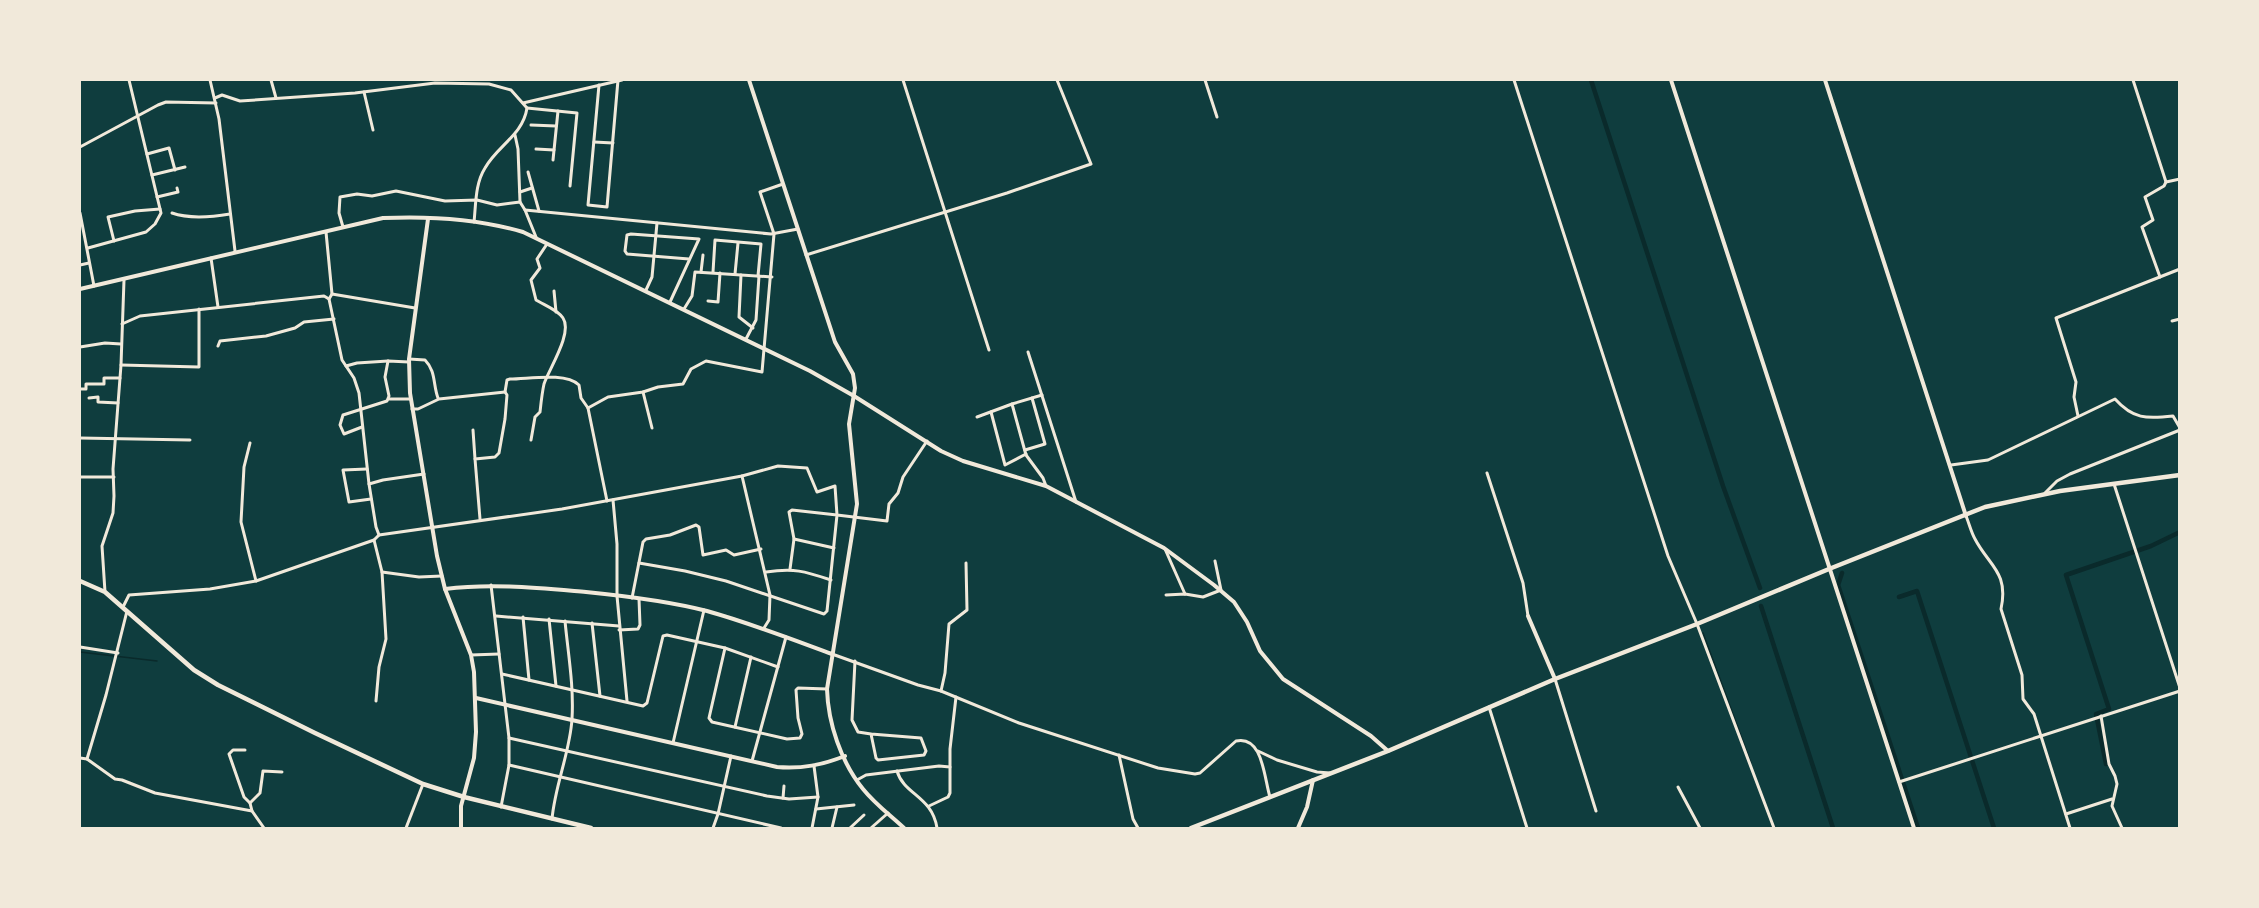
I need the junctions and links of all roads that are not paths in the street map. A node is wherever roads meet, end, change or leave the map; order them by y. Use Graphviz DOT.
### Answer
graph roads {
  1 [pos="129,80"];
  2 [pos="210,80"];
  3 [pos="271,80"];
  4 [pos="596,80"];
  5 [pos="620,80"];
  6 [pos="749,80"];
  7 [pos="903,80"];
  8 [pos="1058,80"];
  9 [pos="1205,80"];
  10 [pos="1514,80"];
  11 [pos="1671,80"];
  12 [pos="1825,80"];
  13 [pos="2133,80"];
  14 [pos="439,81"];
  15 [pos="598,85"];
  16 [pos="364,92"];
  17 [pos="215,98"];
  18 [pos="276,98"];
  19 [pos="216,103"];
  20 [pos="523,104"];
  21 [pos="527,108"];
  22 [pos="558,111"];
  23 [pos="137,116"];
  24 [pos="1216,117"];
  25 [pos="531,125"];
  26 [pos="556,126"];
  27 [pos="373,130"];
  28 [pos="515,134"];
  29 [pos="594,142"];
  30 [pos="613,143"];
  31 [pos="80,147"];
  32 [pos="536,149"];
  33 [pos="554,150"];
  34 [pos="147,154"];
  35 [pos="553,160"];
  36 [pos="185,167"];
  37 [pos="175,170"];
  38 [pos="528,172"];
  39 [pos="152,175"];
  40 [pos="2180,179"];
  41 [pos="2166,182"];
  42 [pos="783,184"];
  43 [pos="570,186"];
  44 [pos="177,188"];
  45 [pos="532,188"];
  46 [pos="520,192"];
  47 [pos="157,197"];
  48 [pos="477,200"];
  49 [pos="520,202"];
  50 [pos="160,209"];
  51 [pos="525,210"];
  52 [pos="539,212"];
  53 [pos="172,213"];
  54 [pos="945,213"];
  55 [pos="230,214"];
  56 [pos="80,215"];
  57 [pos="428,219"];
  58 [pos="474,222"];
  59 [pos="657,223"];
  60 [pos="343,227"];
  61 [pos="798,229"];
  62 [pos="326,232"];
  63 [pos="774,234"];
  64 [pos="656,236"];
  65 [pos="536,237"];
  66 [pos="114,241"];
  67 [pos="548,242"];
  68 [pos="738,242"];
  69 [pos="88,248"];
  70 [pos="235,251"];
  71 [pos="703,255"];
  72 [pos="806,255"];
  73 [pos="654,256"];
  74 [pos="211,258"];
  75 [pos="689,259"];
  76 [pos="90,263"];
  77 [pos="80,265"];
  78 [pos="2180,268"];
  79 [pos="701,272"];
  80 [pos="713,272"];
  81 [pos="720,273"];
  82 [pos="735,274"];
  83 [pos="741,275"];
  84 [pos="759,276"];
  85 [pos="772,277"];
  86 [pos="2160,277"];
  87 [pos="124,280"];
  88 [pos="94,286"];
  89 [pos="80,289"];
  90 [pos="646,290"];
  91 [pos="554,291"];
  92 [pos="332,294"];
  93 [pos="329,299"];
  94 [pos="708,301"];
  95 [pos="670,302"];
  96 [pos="218,307"];
  97 [pos="415,308"];
  98 [pos="199,309"];
  99 [pos="684,309"];
  100 [pos="556,312"];
  101 [pos="334,319"];
  102 [pos="2180,319"];
  103 [pos="2172,321"];
  104 [pos="122,324"];
  105 [pos="753,328"];
  106 [pos="746,339"];
  107 [pos="121,344"];
  108 [pos="218,346"];
  109 [pos="80,347"];
  110 [pos="766,349"];
  111 [pos="989,350"];
  112 [pos="1028,352"];
  113 [pos="409,360"];
  114 [pos="388,362"];
  115 [pos="121,365"];
  116 [pos="346,366"];
  117 [pos="120,378"];
  118 [pos="546,378"];
  119 [pos="80,389"];
  120 [pos="505,392"];
  121 [pos="643,392"];
  122 [pos="1042,395"];
  123 [pos="854,396"];
  124 [pos="89,398"];
  125 [pos="1032,398"];
  126 [pos="389,399"];
  127 [pos="410,399"];
  128 [pos="439,399"];
  129 [pos="118,403"];
  130 [pos="1012,404"];
  131 [pos="588,408"];
  132 [pos="360,409"];
  133 [pos="412,409"];
  134 [pos="991,412"];
  135 [pos="2078,416"];
  136 [pos="977,417"];
  137 [pos="363,427"];
  138 [pos="652,428"];
  139 [pos="2180,429"];
  140 [pos="473,430"];
  141 [pos="80,438"];
  142 [pos="115,439"];
  143 [pos="190,440"];
  144 [pos="531,440"];
  145 [pos="927,441"];
  146 [pos="250,443"];
  147 [pos="1025,452"];
  148 [pos="474,459"];
  149 [pos="1951,465"];
  150 [pos="367,469"];
  151 [pos="1487,473"];
  152 [pos="424,474"];
  153 [pos="2180,475"];
  154 [pos="742,476"];
  155 [pos="80,477"];
  156 [pos="114,477"];
  157 [pos="2114,483"];
  158 [pos="369,484"];
  159 [pos="1046,486"];
  160 [pos="2045,494"];
  161 [pos="372,499"];
  162 [pos="614,500"];
  163 [pos="607,501"];
  164 [pos="1076,504"];
  165 [pos="837,515"];
  166 [pos="1966,516"];
  167 [pos="480,519"];
  168 [pos="433,528"];
  169 [pos="380,535"];
  170 [pos="794,539"];
  171 [pos="374,540"];
  172 [pos="834,548"];
  173 [pos="1164,548"];
  174 [pos="760,549"];
  175 [pos="1215,561"];
  176 [pos="639,563"];
  177 [pos="966,563"];
  178 [pos="1829,568"];
  179 [pos="790,569"];
  180 [pos="382,572"];
  181 [pos="766,572"];
  182 [pos="442,576"];
  183 [pos="256,580"];
  184 [pos="831,580"];
  185 [pos="80,581"];
  186 [pos="491,585"];
  187 [pos="445,589"];
  188 [pos="1221,591"];
  189 [pos="105,592"];
  190 [pos="1185,594"];
  191 [pos="770,595"];
  192 [pos="617,596"];
  193 [pos="1166,596"];
  194 [pos="632,598"];
  195 [pos="639,599"];
  196 [pos="125,609"];
  197 [pos="704,610"];
  198 [pos="496,616"];
  199 [pos="1528,616"];
  200 [pos="523,617"];
  201 [pos="549,619"];
  202 [pos="565,621"];
  203 [pos="592,623"];
  204 [pos="1697,624"];
  205 [pos="619,628"];
  206 [pos="764,628"];
  207 [pos="786,637"];
  208 [pos="697,641"];
  209 [pos="80,647"];
  210 [pos="725,648"];
  211 [pos="118,653"];
  212 [pos="500,654"];
  213 [pos="832,654"];
  214 [pos="471,655"];
  215 [pos="751,657"];
  216 [pos="855,661"];
  217 [pos="778,667"];
  218 [pos="502,674"];
  219 [pos="1555,679"];
  220 [pos="529,680"];
  221 [pos="556,686"];
  222 [pos="572,689"];
  223 [pos="827,689"];
  224 [pos="2180,689"];
  225 [pos="941,691"];
  226 [pos="600,696"];
  227 [pos="956,697"];
  228 [pos="476,698"];
  229 [pos="376,701"];
  230 [pos="627,702"];
  231 [pos="505,705"];
  232 [pos="1489,707"];
  233 [pos="2101,716"];
  234 [pos="572,720"];
  235 [pos="735,727"];
  236 [pos="760,733"];
  237 [pos="871,734"];
  238 [pos="2041,735"];
  239 [pos="509,738"];
  240 [pos="673,743"];
  241 [pos="244,750"];
  242 [pos="565,750"];
  243 [pos="1388,751"];
  244 [pos="1258,752"];
  245 [pos="1119,755"];
  246 [pos="731,756"];
  247 [pos="845,756"];
  248 [pos="80,758"];
  249 [pos="87,759"];
  250 [pos="752,761"];
  251 [pos="509,765"];
  252 [pos="814,766"];
  253 [pos="950,767"];
  254 [pos="897,771"];
  255 [pos="282,772"];
  256 [pos="1333,772"];
  257 [pos="560,776"];
  258 [pos="857,780"];
  259 [pos="1313,780"];
  260 [pos="1899,782"];
  261 [pos="423,784"];
  262 [pos="725,786"];
  263 [pos="784,786"];
  264 [pos="1678,786"];
  265 [pos="464,797"];
  266 [pos="818,797"];
  267 [pos="1270,797"];
  268 [pos="783,798"];
  269 [pos="2112,799"];
  270 [pos="250,803"];
  271 [pos="854,805"];
  272 [pos="929,806"];
  273 [pos="501,807"];
  274 [pos="837,807"];
  275 [pos="816,809"];
  276 [pos="252,811"];
  277 [pos="1596,811"];
  278 [pos="888,813"];
  279 [pos="718,814"];
  280 [pos="2066,814"];
  281 [pos="864,815"];
  282 [pos="552,819"];
  283 [pos="264,828"];
  284 [pos="406,828"];
  285 [pos="461,828"];
  286 [pos="591,828"];
  287 [pos="713,828"];
  288 [pos="781,828"];
  289 [pos="812,828"];
  290 [pos="832,828"];
  291 [pos="850,828"];
  292 [pos="871,828"];
  293 [pos="903,828"];
  294 [pos="937,828"];
  295 [pos="1138,828"];
  296 [pos="1191,828"];
  297 [pos="1298,828"];
  298 [pos="1527,828"];
  299 [pos="1700,828"];
  300 [pos="1773,828"];
  301 [pos="1914,828"];
  302 [pos="2070,828"];
  303 [pos="2122,828"];
  1 -- 23 [label="street"];
  2 -- 17 [label="street"];
  3 -- 18 [label="street"];
  4 -- 15 [label="street"];
  5 -- 15 [label="street"];
  5 -- 30 [label="street"];
  6 -- 42 [label="street"];
  7 -- 54 [label="street"];
  8 -- 54 [label="street"];
  9 -- 24 [label="street"];
  10 -- 204 [label="street"];
  11 -- 178 [label="street"];
  12 -- 149 [label="street"];
  13 -- 41 [label="street"];
  14 -- 16 [label="street"];
  14 -- 20 [label="street"];
  15 -- 20 [label="street"];
  15 -- 29 [label="street"];
  16 -- 18 [label="street"];
  16 -- 27 [label="street"];
  17 -- 18 [label="street"];
  17 -- 19 [label="street"];
  19 -- 23 [label="street"];
  19 -- 55 [label="street"];
  20 -- 21 [label="street"];
  21 -- 22 [label="street"];
  21 -- 28 [label="street"];
  22 -- 26 [label="street"];
  22 -- 43 [label="street"];
  23 -- 31 [label="street"];
  23 -- 34 [label="street"];
  25 -- 26 [label="street"];
  26 -- 33 [label="street"];
  28 -- 46 [label="street"];
  28 -- 48 [label="street"];
  29 -- 30 [label="street"];
  29 -- 30 [label="street"];
  32 -- 33 [label="street"];
  33 -- 35 [label="street"];
  34 -- 37 [label="street"];
  34 -- 39 [label="street"];
  36 -- 37 [label="street"];
  37 -- 39 [label="street"];
  38 -- 45 [label="street"];
  39 -- 47 [label="street"];
  40 -- 41 [label="street"];
  41 -- 86 [label="street"];
  42 -- 61 [label="street"];
  42 -- 63 [label="street"];
  44 -- 47 [label="street"];
  45 -- 46 [label="street"];
  45 -- 52 [label="street"];
  46 -- 49 [label="street"];
  47 -- 50 [label="street"];
  48 -- 49 [label="street"];
  48 -- 58 [label="street"];
  48 -- 60 [label="street"];
  49 -- 51 [label="street"];
  50 -- 66 [label="street"];
  50 -- 66 [label="street"];
  51 -- 52 [label="street"];
  51 -- 65 [label="street"];
  52 -- 59 [label="street"];
  53 -- 55 [label="street"];
  54 -- 72 [label="street"];
  54 -- 111 [label="street"];
  55 -- 70 [label="street"];
  56 -- 69 [label="street"];
  57 -- 58 [label="street"];
  57 -- 60 [label="street"];
  57 -- 97 [label="street"];
  58 -- 65 [label="street"];
  59 -- 63 [label="street"];
  59 -- 64 [label="street"];
  60 -- 62 [label="street"];
  61 -- 63 [label="street"];
  61 -- 72 [label="street"];
  62 -- 70 [label="street"];
  62 -- 92 [label="street"];
  63 -- 85 [label="street"];
  64 -- 73 [label="street"];
  64 -- 73 [label="street"];
  64 -- 75 [label="street"];
  65 -- 67 [label="street"];
  66 -- 69 [label="street"];
  67 -- 90 [label="street"];
  67 -- 100 [label="street"];
  68 -- 80 [label="street"];
  68 -- 82 [label="street"];
  68 -- 84 [label="street"];
  69 -- 76 [label="street"];
  70 -- 74 [label="street"];
  71 -- 79 [label="street"];
  72 -- 123 [label="street"];
  73 -- 75 [label="street"];
  73 -- 90 [label="street"];
  74 -- 87 [label="street"];
  74 -- 96 [label="street"];
  75 -- 95 [label="street"];
  76 -- 77 [label="street"];
  76 -- 88 [label="street"];
  78 -- 86 [label="street"];
  79 -- 80 [label="street"];
  79 -- 99 [label="street"];
  80 -- 81 [label="street"];
  81 -- 82 [label="street"];
  81 -- 94 [label="street"];
  82 -- 83 [label="street"];
  83 -- 84 [label="street"];
  83 -- 105 [label="street"];
  84 -- 85 [label="street"];
  84 -- 105 [label="street"];
  85 -- 110 [label="street"];
  86 -- 135 [label="street"];
  87 -- 88 [label="street"];
  87 -- 104 [label="street"];
  88 -- 89 [label="street"];
  90 -- 95 [label="street"];
  91 -- 100 [label="street"];
  92 -- 93 [label="street"];
  92 -- 97 [label="street"];
  93 -- 96 [label="street"];
  93 -- 101 [label="street"];
  95 -- 99 [label="street"];
  96 -- 98 [label="street"];
  97 -- 113 [label="street"];
  98 -- 104 [label="street"];
  98 -- 115 [label="street"];
  99 -- 106 [label="street"];
  100 -- 118 [label="street"];
  101 -- 108 [label="street"];
  101 -- 116 [label="street"];
  102 -- 103 [label="street"];
  104 -- 107 [label="street"];
  105 -- 106 [label="street"];
  106 -- 110 [label="street"];
  107 -- 109 [label="street"];
  107 -- 115 [label="street"];
  110 -- 121 [label="street"];
  110 -- 123 [label="street"];
  112 -- 122 [label="street"];
  113 -- 114 [label="street"];
  113 -- 127 [label="street"];
  113 -- 128 [label="street"];
  114 -- 116 [label="street"];
  114 -- 126 [label="street"];
  115 -- 117 [label="street"];
  116 -- 132 [label="street"];
  117 -- 119 [label="street"];
  117 -- 129 [label="street"];
  118 -- 120 [label="street"];
  118 -- 131 [label="street"];
  118 -- 144 [label="street"];
  120 -- 128 [label="street"];
  120 -- 148 [label="street"];
  121 -- 131 [label="street"];
  121 -- 138 [label="street"];
  122 -- 125 [label="street"];
  122 -- 164 [label="street"];
  123 -- 145 [label="street"];
  123 -- 213 [label="street"];
  124 -- 129 [label="street"];
  125 -- 130 [label="street"];
  125 -- 147 [label="street"];
  126 -- 127 [label="street"];
  126 -- 132 [label="street"];
  127 -- 133 [label="street"];
  128 -- 133 [label="street"];
  129 -- 142 [label="street"];
  130 -- 134 [label="street"];
  130 -- 147 [label="street"];
  131 -- 163 [label="street"];
  132 -- 137 [label="street"];
  132 -- 137 [label="street"];
  133 -- 152 [label="street"];
  134 -- 136 [label="street"];
  134 -- 147 [label="street"];
  135 -- 139 [label="street"];
  135 -- 149 [label="street"];
  137 -- 150 [label="street"];
  139 -- 160 [label="street"];
  140 -- 148 [label="street"];
  141 -- 142 [label="street"];
  142 -- 143 [label="street"];
  142 -- 156 [label="street"];
  145 -- 159 [label="street"];
  145 -- 165 [label="street"];
  146 -- 183 [label="street"];
  147 -- 159 [label="street"];
  148 -- 167 [label="street"];
  149 -- 166 [label="street"];
  150 -- 158 [label="street"];
  150 -- 161 [label="street"];
  151 -- 199 [label="street"];
  152 -- 158 [label="street"];
  152 -- 168 [label="street"];
  153 -- 157 [label="highway"];
  154 -- 162 [label="street"];
  154 -- 165 [label="street"];
  154 -- 174 [label="street"];
  155 -- 156 [label="street"];
  156 -- 189 [label="street"];
  157 -- 160 [label="highway"];
  157 -- 224 [label="street"];
  158 -- 161 [label="street"];
  159 -- 164 [label="street"];
  160 -- 166 [label="highway"];
  161 -- 169 [label="street"];
  162 -- 163 [label="street"];
  162 -- 192 [label="street"];
  163 -- 167 [label="street"];
  164 -- 173 [label="street"];
  165 -- 170 [label="street"];
  165 -- 172 [label="street"];
  166 -- 178 [label="highway"];
  166 -- 238 [label="street"];
  167 -- 168 [label="street"];
  168 -- 169 [label="street"];
  168 -- 182 [label="street"];
  169 -- 171 [label="street"];
  170 -- 172 [label="street"];
  170 -- 179 [label="street"];
  171 -- 180 [label="street"];
  171 -- 183 [label="street"];
  172 -- 184 [label="street"];
  173 -- 188 [label="street"];
  173 -- 190 [label="street"];
  174 -- 176 [label="street"];
  174 -- 181 [label="street"];
  175 -- 188 [label="street"];
  176 -- 191 [label="street"];
  176 -- 194 [label="street"];
  177 -- 225 [label="street"];
  178 -- 204 [label="highway"];
  178 -- 260 [label="street"];
  179 -- 181 [label="street"];
  179 -- 184 [label="street"];
  180 -- 182 [label="street"];
  180 -- 229 [label="street"];
  181 -- 191 [label="street"];
  182 -- 187 [label="street"];
  183 -- 196 [label="street"];
  184 -- 191 [label="street"];
  185 -- 189 [label="highway"];
  186 -- 187 [label="street"];
  186 -- 192 [label="street"];
  186 -- 198 [label="street"];
  187 -- 214 [label="street"];
  188 -- 190 [label="street"];
  188 -- 243 [label="street"];
  189 -- 196 [label="highway"];
  190 -- 193 [label="street"];
  191 -- 206 [label="street"];
  192 -- 194 [label="street"];
  192 -- 205 [label="street"];
  194 -- 195 [label="street"];
  195 -- 197 [label="street"];
  195 -- 205 [label="street"];
  196 -- 211 [label="street"];
  196 -- 261 [label="highway"];
  197 -- 206 [label="street"];
  197 -- 208 [label="street"];
  198 -- 200 [label="street"];
  198 -- 212 [label="street"];
  199 -- 219 [label="street"];
  200 -- 201 [label="street"];
  200 -- 220 [label="street"];
  201 -- 202 [label="street"];
  201 -- 221 [label="street"];
  202 -- 203 [label="street"];
  202 -- 222 [label="street"];
  203 -- 205 [label="street"];
  203 -- 226 [label="street"];
  204 -- 219 [label="highway"];
  204 -- 300 [label="street"];
  205 -- 230 [label="street"];
  206 -- 207 [label="street"];
  207 -- 213 [label="street"];
  207 -- 217 [label="street"];
  208 -- 210 [label="street"];
  208 -- 230 [label="street"];
  208 -- 240 [label="street"];
  209 -- 211 [label="street"];
  210 -- 215 [label="street"];
  210 -- 235 [label="street"];
  211 -- 249 [label="street"];
  212 -- 214 [label="street"];
  212 -- 218 [label="street"];
  213 -- 216 [label="street"];
  213 -- 223 [label="street"];
  214 -- 228 [label="street"];
  215 -- 217 [label="street"];
  215 -- 235 [label="street"];
  216 -- 225 [label="street"];
  216 -- 237 [label="street"];
  217 -- 236 [label="street"];
  218 -- 220 [label="street"];
  218 -- 231 [label="street"];
  219 -- 232 [label="highway"];
  219 -- 277 [label="street"];
  220 -- 221 [label="street"];
  221 -- 222 [label="street"];
  222 -- 226 [label="street"];
  222 -- 234 [label="street"];
  223 -- 236 [label="street"];
  223 -- 247 [label="street"];
  224 -- 233 [label="street"];
  225 -- 227 [label="street"];
  226 -- 230 [label="street"];
  227 -- 245 [label="street"];
  227 -- 253 [label="street"];
  228 -- 231 [label="street"];
  228 -- 265 [label="street"];
  231 -- 234 [label="street"];
  231 -- 239 [label="street"];
  232 -- 243 [label="highway"];
  232 -- 298 [label="street"];
  233 -- 238 [label="street"];
  233 -- 269 [label="street"];
  234 -- 240 [label="street"];
  234 -- 242 [label="street"];
  235 -- 236 [label="street"];
  236 -- 250 [label="street"];
  237 -- 237 [label="street"];
  238 -- 260 [label="street"];
  238 -- 280 [label="street"];
  239 -- 242 [label="street"];
  239 -- 251 [label="street"];
  240 -- 246 [label="street"];
  241 -- 270 [label="street"];
  242 -- 257 [label="street"];
  242 -- 262 [label="street"];
  243 -- 256 [label="highway"];
  244 -- 245 [label="street"];
  244 -- 256 [label="street"];
  244 -- 267 [label="street"];
  245 -- 295 [label="street"];
  246 -- 250 [label="street"];
  246 -- 262 [label="street"];
  247 -- 252 [label="street"];
  247 -- 258 [label="street"];
  248 -- 249 [label="street"];
  249 -- 276 [label="street"];
  250 -- 252 [label="street"];
  251 -- 257 [label="street"];
  251 -- 273 [label="street"];
  252 -- 266 [label="street"];
  253 -- 254 [label="street"];
  253 -- 272 [label="street"];
  254 -- 258 [label="street"];
  254 -- 272 [label="street"];
  255 -- 270 [label="street"];
  256 -- 259 [label="highway"];
  257 -- 279 [label="street"];
  257 -- 282 [label="street"];
  258 -- 278 [label="street"];
  259 -- 267 [label="highway"];
  259 -- 297 [label="street"];
  260 -- 301 [label="street"];
  261 -- 265 [label="highway"];
  261 -- 284 [label="street"];
  262 -- 268 [label="street"];
  262 -- 279 [label="street"];
  263 -- 268 [label="street"];
  264 -- 299 [label="street"];
  265 -- 273 [label="highway"];
  265 -- 285 [label="street"];
  266 -- 268 [label="street"];
  266 -- 275 [label="street"];
  267 -- 296 [label="highway"];
  269 -- 280 [label="street"];
  269 -- 303 [label="street"];
  270 -- 276 [label="street"];
  271 -- 274 [label="street"];
  272 -- 294 [label="street"];
  273 -- 282 [label="highway"];
  274 -- 275 [label="street"];
  274 -- 290 [label="street"];
  275 -- 289 [label="street"];
  276 -- 283 [label="street"];
  278 -- 292 [label="street"];
  278 -- 293 [label="street"];
  279 -- 287 [label="street"];
  279 -- 288 [label="street"];
  280 -- 302 [label="street"];
  281 -- 291 [label="street"];
  282 -- 286 [label="highway"];
}
